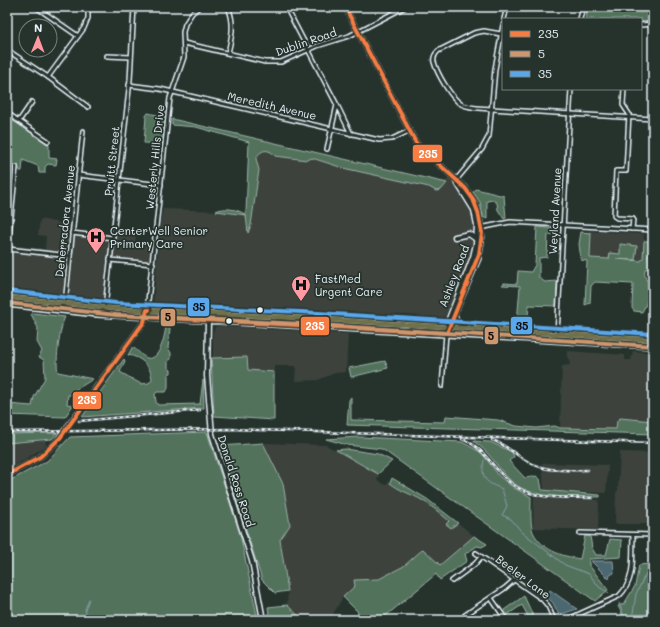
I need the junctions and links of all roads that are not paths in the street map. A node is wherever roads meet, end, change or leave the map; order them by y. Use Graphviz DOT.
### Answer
graph roads {
  1 [pos="36,7"];
  2 [pos="88,7"];
  3 [pos="134,7"];
  4 [pos="199,7"];
  5 [pos="228,7"];
  6 [pos="286,7"];
  7 [pos="345,7"];
  8 [pos="405,7"];
  9 [pos="507,7"];
  10 [pos="583,7"];
  11 [pos="504,18"];
  12 [pos="580,18"];
  13 [pos="653,24"];
  14 [pos="642,25"];
  15 [pos="502,30"];
  16 [pos="358,32"];
  17 [pos="501,34"];
  18 [pos="78,36"];
  19 [pos="184,43"];
  20 [pos="7,50"];
  21 [pos="308,50"];
  22 [pos="228,53"];
  23 [pos="107,56"];
  24 [pos="131,57"];
  25 [pos="48,77"];
  26 [pos="129,86"];
  27 [pos="571,90"];
  28 [pos="624,90"];
  29 [pos="172,92"];
  30 [pos="32,102"];
  31 [pos="337,105"];
  32 [pos="88,107"];
  33 [pos="492,109"];
  34 [pos="7,113"];
  35 [pos="570,114"];
  36 [pos="629,118"];
  37 [pos="653,119"];
  38 [pos="19,121"];
  39 [pos="332,129"];
  40 [pos="409,131"];
  41 [pos="83,132"];
  42 [pos="351,134"];
  43 [pos="48,141"];
  44 [pos="327,149"];
  45 [pos="16,167"];
  46 [pos="78,175"];
  47 [pos="119,180"];
  48 [pos="456,180"];
  49 [pos="161,185"];
  50 [pos="563,225"];
  51 [pos="482,228"];
  52 [pos="477,229"];
  53 [pos="632,229"];
  54 [pos="653,230"];
  55 [pos="72,233"];
  56 [pos="455,237"];
  57 [pos="112,238"];
  58 [pos="476,242"];
  59 [pos="8,249"];
  60 [pos="70,256"];
  61 [pos="7,257"];
  62 [pos="110,260"];
  63 [pos="153,264"];
  64 [pos="7,297"];
  65 [pos="7,304"];
  66 [pos="65,304"];
  67 [pos="105,308"];
  68 [pos="58,310"];
  69 [pos="147,310"];
  70 [pos="457,310"];
  71 [pos="97,314"];
  72 [pos="243,315"];
  73 [pos="146,317"];
  74 [pos="316,319"];
  75 [pos="208,321"];
  76 [pos="268,324"];
  77 [pos="447,327"];
  78 [pos="467,328"];
  79 [pos="446,334"];
  80 [pos="557,334"];
  81 [pos="589,336"];
  82 [pos="521,338"];
  83 [pos="557,340"];
  84 [pos="653,340"];
  85 [pos="653,346"];
  86 [pos="442,386"];
  87 [pos="7,475"];
  88 [pos="580,533"];
  89 [pos="633,535"];
  90 [pos="653,536"];
  91 [pos="476,553"];
  92 [pos="481,556"];
  93 [pos="514,580"];
  94 [pos="452,581"];
  95 [pos="491,598"];
  96 [pos="465,615"];
  97 [pos="263,620"];
  98 [pos="506,620"];
  99 [pos="554,620"];
  100 [pos="566,620"];
  1 -- 18 [label="street"];
  2 -- 18 [label="street"];
  3 -- 24 [label="street, Pruitt Street"];
  4 -- 19 [label="street, Westerly Hills Drive"];
  5 -- 22 [label="street"];
  6 -- 21 [label="street"];
  7 -- 16 [label="street, Ashley Road"];
  8 -- 16 [label="street, Dublin Road"];
  9 -- 11 [label="street"];
  10 -- 12 [label="street"];
  13 -- 14 [label="street"];
  15 -- 17 [label="street"];
  16 -- 21 [label="street, Dublin Road"];
  16 -- 40 [label="street, Ashley Road"];
  17 -- 33 [label="street"];
  17 -- 33 [label="street"];
  18 -- 25 [label="street"];
  19 -- 22 [label="street, Dublin Road"];
  19 -- 29 [label="street, Westerly Hills Drive"];
  20 -- 25 [label="street"];
  21 -- 22 [label="street, Dublin Road"];
  21 -- 31 [label="street"];
  23 -- 24 [label="street"];
  24 -- 26 [label="street, Pruitt Street"];
  25 -- 32 [label="street"];
  26 -- 29 [label="street, Meredith Avenue"];
  26 -- 47 [label="street, Pruitt Street"];
  27 -- 35 [label="street, Weyland Avenue"];
  28 -- 36 [label="street"];
  29 -- 39 [label="street, Meredith Avenue"];
  29 -- 49 [label="street, Westerly Hills Drive"];
  30 -- 38 [label="street"];
  31 -- 39 [label="street"];
  31 -- 42 [label="street"];
  33 -- 35 [label="street"];
  33 -- 48 [label="street"];
  34 -- 38 [label="street"];
  35 -- 36 [label="street"];
  35 -- 50 [label="street, Weyland Avenue"];
  36 -- 37 [label="street"];
  36 -- 53 [label="street"];
  38 -- 43 [label="street"];
  39 -- 42 [label="street, Meredith Avenue"];
  39 -- 44 [label="street"];
  40 -- 42 [label="street, Meredith Avenue"];
  40 -- 48 [label="street, Ashley Road"];
  41 -- 46 [label="street, Deherradora Avenue"];
  45 -- 59 [label="street"];
  46 -- 47 [label="street"];
  46 -- 55 [label="street, Deherradora Avenue"];
  47 -- 49 [label="street"];
  47 -- 57 [label="street, Pruitt Street"];
  48 -- 51 [label="street, Ashley Road"];
  48 -- 52 [label="street, Ashley Road"];
  49 -- 63 [label="street, Westerly Hills Drive"];
  50 -- 51 [label="street"];
  50 -- 53 [label="street"];
  50 -- 80 [label="street, Weyland Avenue"];
  51 -- 52 [label="street"];
  51 -- 70 [label="street, Ashley Road"];
  52 -- 58 [label="street, Ashley Road"];
  53 -- 54 [label="street"];
  55 -- 57 [label="street"];
  55 -- 60 [label="street, Deherradora Avenue"];
  56 -- 58 [label="street"];
  57 -- 62 [label="street, Pruitt Street"];
  58 -- 77 [label="street, Ashley Road"];
  59 -- 60 [label="street"];
  59 -- 61 [label="street"];
  60 -- 66 [label="street, Deherradora Avenue"];
  62 -- 63 [label="street"];
  62 -- 67 [label="street, Pruitt Street"];
  63 -- 69 [label="street, Westerly Hills Drive"];
  64 -- 66 [label="main road"];
  65 -- 68 [label="main road"];
  66 -- 67 [label="main road"];
  66 -- 68 [label="street"];
  67 -- 69 [label="main road"];
  67 -- 71 [label="street"];
  68 -- 71 [label="main road"];
  69 -- 72 [label="main road"];
  69 -- 73 [label="street, Westerly Hills Drive"];
  70 -- 77 [label="street, Ashley Road"];
  70 -- 78 [label="street"];
  71 -- 73 [label="main road"];
  72 -- 74 [label="main road"];
  72 -- 75 [label="main road"];
  73 -- 75 [label="main road"];
  73 -- 87 [label="street, bridge"];
  74 -- 76 [label="main road"];
  74 -- 77 [label="main road"];
  75 -- 76 [label="main road"];
  75 -- 97 [label="street, Donald Ross Road"];
  76 -- 79 [label="main road"];
  77 -- 78 [label="main road"];
  77 -- 79 [label="street, Ashley Road"];
  78 -- 80 [label="main road"];
  79 -- 82 [label="main road"];
  79 -- 86 [label="street, Ashley Road"];
  80 -- 81 [label="main road"];
  80 -- 82 [label="main road"];
  81 -- 83 [label="main road"];
  81 -- 84 [label="main road"];
  82 -- 83 [label="main road"];
  83 -- 85 [label="main road"];
  88 -- 89 [label="street"];
  89 -- 90 [label="street"];
  89 -- 100 [label="street"];
  91 -- 92 [label="street, Beeler Lane"];
  92 -- 93 [label="street, Beeler Lane"];
  92 -- 94 [label="street"];
  93 -- 95 [label="street"];
  93 -- 99 [label="street, Beeler Lane"];
  95 -- 96 [label="street"];
  95 -- 98 [label="street"];
}
